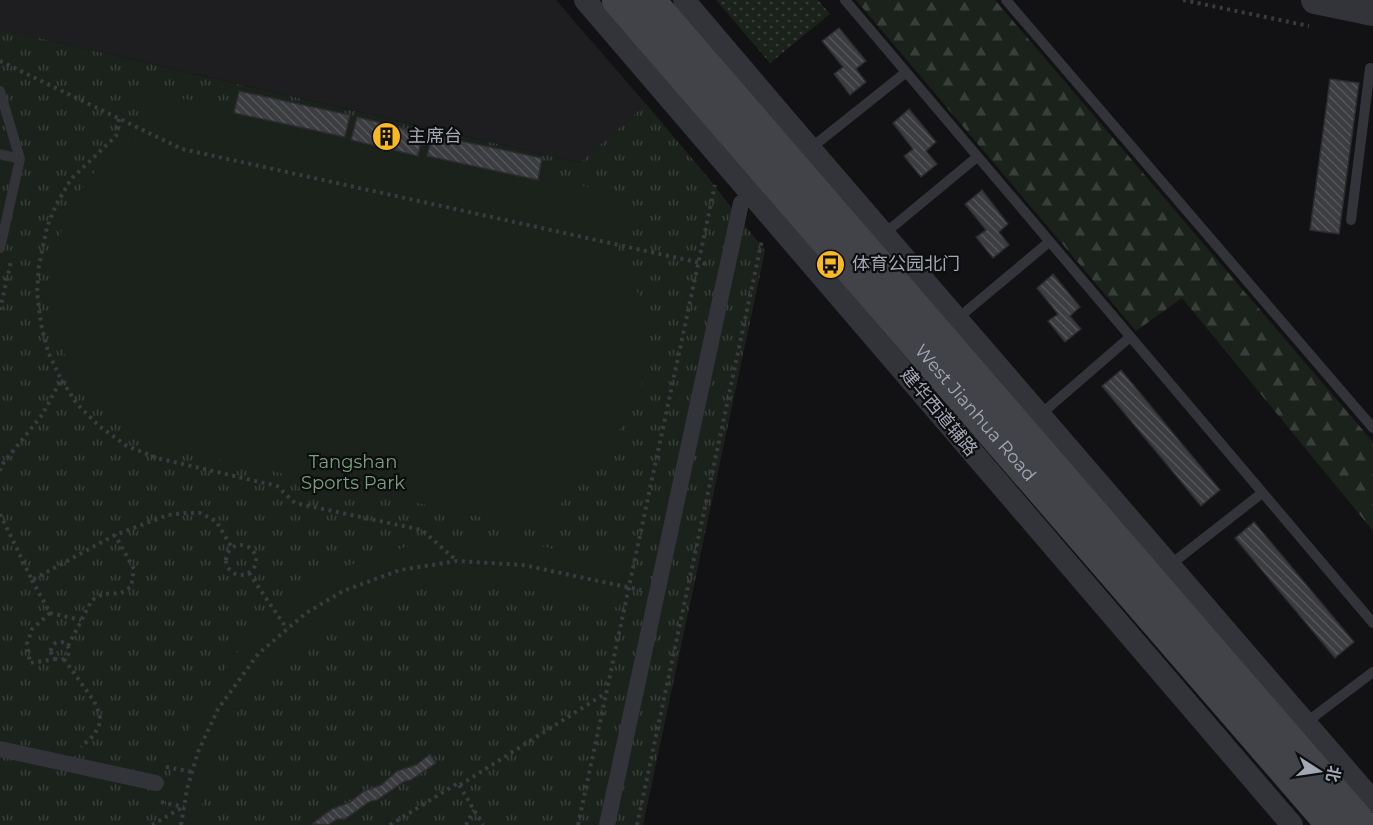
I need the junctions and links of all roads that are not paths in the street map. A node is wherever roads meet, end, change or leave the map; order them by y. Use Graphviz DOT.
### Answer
graph roads {
  1 [pos="585,0"];
  2 [pos="618,0"];
  3 [pos="649,0"];
  4 [pos="684,0"];
  5 [pos="845,0"];
  6 [pos="1006,0"];
  7 [pos="1373,12"];
  8 [pos="1316,14"];
  9 [pos="1373,69"];
  10 [pos="906,73"];
  11 [pos="0,91"];
  12 [pos="811,148"];
  13 [pos="0,154"];
  14 [pos="977,157"];
  15 [pos="20,159"];
  16 [pos="741,203"];
  17 [pos="1351,220"];
  18 [pos="884,234"];
  19 [pos="1049,242"];
  20 [pos="0,248"];
  21 [pos="957,320"];
  22 [pos="1130,337"];
  23 [pos="1040,415"];
  24 [pos="1373,428"];
  25 [pos="1263,493"];
  26 [pos="1170,566"];
  27 [pos="1373,623"];
  28 [pos="1373,672"];
  29 [pos="1296,731"];
  30 [pos="0,749"];
  31 [pos="156,783"];
  32 [pos="1370,805"];
  33 [pos="607,825"];
  34 [pos="1292,825"];
  35 [pos="1332,825"];
  1 -- 34 [label="street, 建华西道辅路"];
  2 -- 35 [label="main road, West Jianhua Road"];
  3 -- 29 [label="main road, West Jianhua Road"];
  4 -- 12 [label="street"];
  5 -- 10 [label="lane"];
  6 -- 24 [label="lane"];
  7 -- 8 [label="street"];
  9 -- 17 [label="lane"];
  10 -- 12 [label="lane"];
  10 -- 14 [label="lane"];
  11 -- 15 [label="lane"];
  12 -- 18 [label="street"];
  13 -- 15 [label="lane"];
  14 -- 18 [label="lane"];
  14 -- 19 [label="lane"];
  15 -- 20 [label="lane"];
  16 -- 33 [label="street"];
  18 -- 21 [label="street"];
  19 -- 21 [label="lane"];
  19 -- 22 [label="lane"];
  21 -- 23 [label="street"];
  22 -- 23 [label="lane"];
  22 -- 25 [label="lane"];
  23 -- 26 [label="street"];
  25 -- 26 [label="lane"];
  25 -- 27 [label="lane"];
  26 -- 29 [label="street"];
  28 -- 29 [label="lane"];
  29 -- 32 [label="main road, West Jianhua Road"];
  30 -- 31 [label="street"];
}
